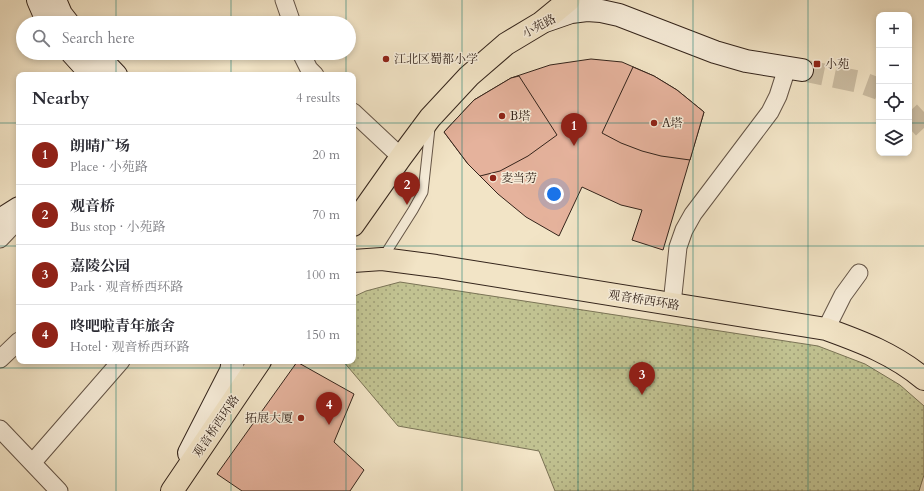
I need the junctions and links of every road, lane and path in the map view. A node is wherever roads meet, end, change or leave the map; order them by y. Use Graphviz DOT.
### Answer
graph roads {
  1 [pos="38,0"];
  2 [pos="56,0"];
  3 [pos="284,0"];
  4 [pos="544,0"];
  5 [pos="569,0"];
  6 [pos="45,16"];
  7 [pos="63,16"];
  8 [pos="290,16"];
  9 [pos="541,23"];
  10 [pos="506,44"];
  11 [pos="78,60"];
  12 [pos="102,60"];
  13 [pos="304,60"];
  14 [pos="795,69"];
  15 [pos="89,72"];
  16 [pos="113,72"];
  17 [pos="312,72"];
  18 [pos="356,115"];
  19 [pos="430,118"];
  20 [pos="400,157"];
  21 [pos="16,210"];
  22 [pos="0,220"];
  23 [pos="16,221"];
  24 [pos="356,221"];
  25 [pos="0,239"];
  26 [pos="382,259"];
  27 [pos="356,261"];
  28 [pos="859,273"];
  29 [pos="672,304"];
  30 [pos="826,329"];
  31 [pos="16,344"];
  32 [pos="0,359"];
  33 [pos="118,364"];
  34 [pos="232,364"];
  35 [pos="258,364"];
  36 [pos="924,379"];
  37 [pos="0,429"];
  38 [pos="33,462"];
  39 [pos="59,491"];
  40 [pos="169,491"];
  41 [pos="172,491"];
  1 -- 6 [label="street"];
  2 -- 7 [label="street"];
  3 -- 8 [label="street"];
  4 -- 10 [label="main road"];
  5 -- 9 [label="main road"];
  9 -- 10 [label="main road, 小苑路"];
  9 -- 14 [label="street, 小苑路"];
  10 -- 19 [label="main road, 小苑路"];
  11 -- 15 [label="street"];
  12 -- 16 [label="street"];
  13 -- 17 [label="street"];
  14 -- 29 [label="street"];
  18 -- 20 [label="street"];
  19 -- 20 [label="main road, 小苑路"];
  19 -- 26 [label="lane"];
  20 -- 24 [label="main road, 小苑路"];
  21 -- 22 [label="street"];
  23 -- 25 [label="street"];
  26 -- 27 [label="main road, 观音桥西环路"];
  26 -- 29 [label="main road, 观音桥西环路"];
  28 -- 30 [label="street"];
  29 -- 30 [label="main road, 观音桥西环路"];
  30 -- 36 [label="main road, 观音桥西环路"];
  31 -- 32 [label="street"];
  33 -- 38 [label="street"];
  34 -- 40 [label="street"];
  35 -- 41 [label="main road, 观音桥西环路"];
  37 -- 38 [label="street"];
  38 -- 39 [label="street"];
}
